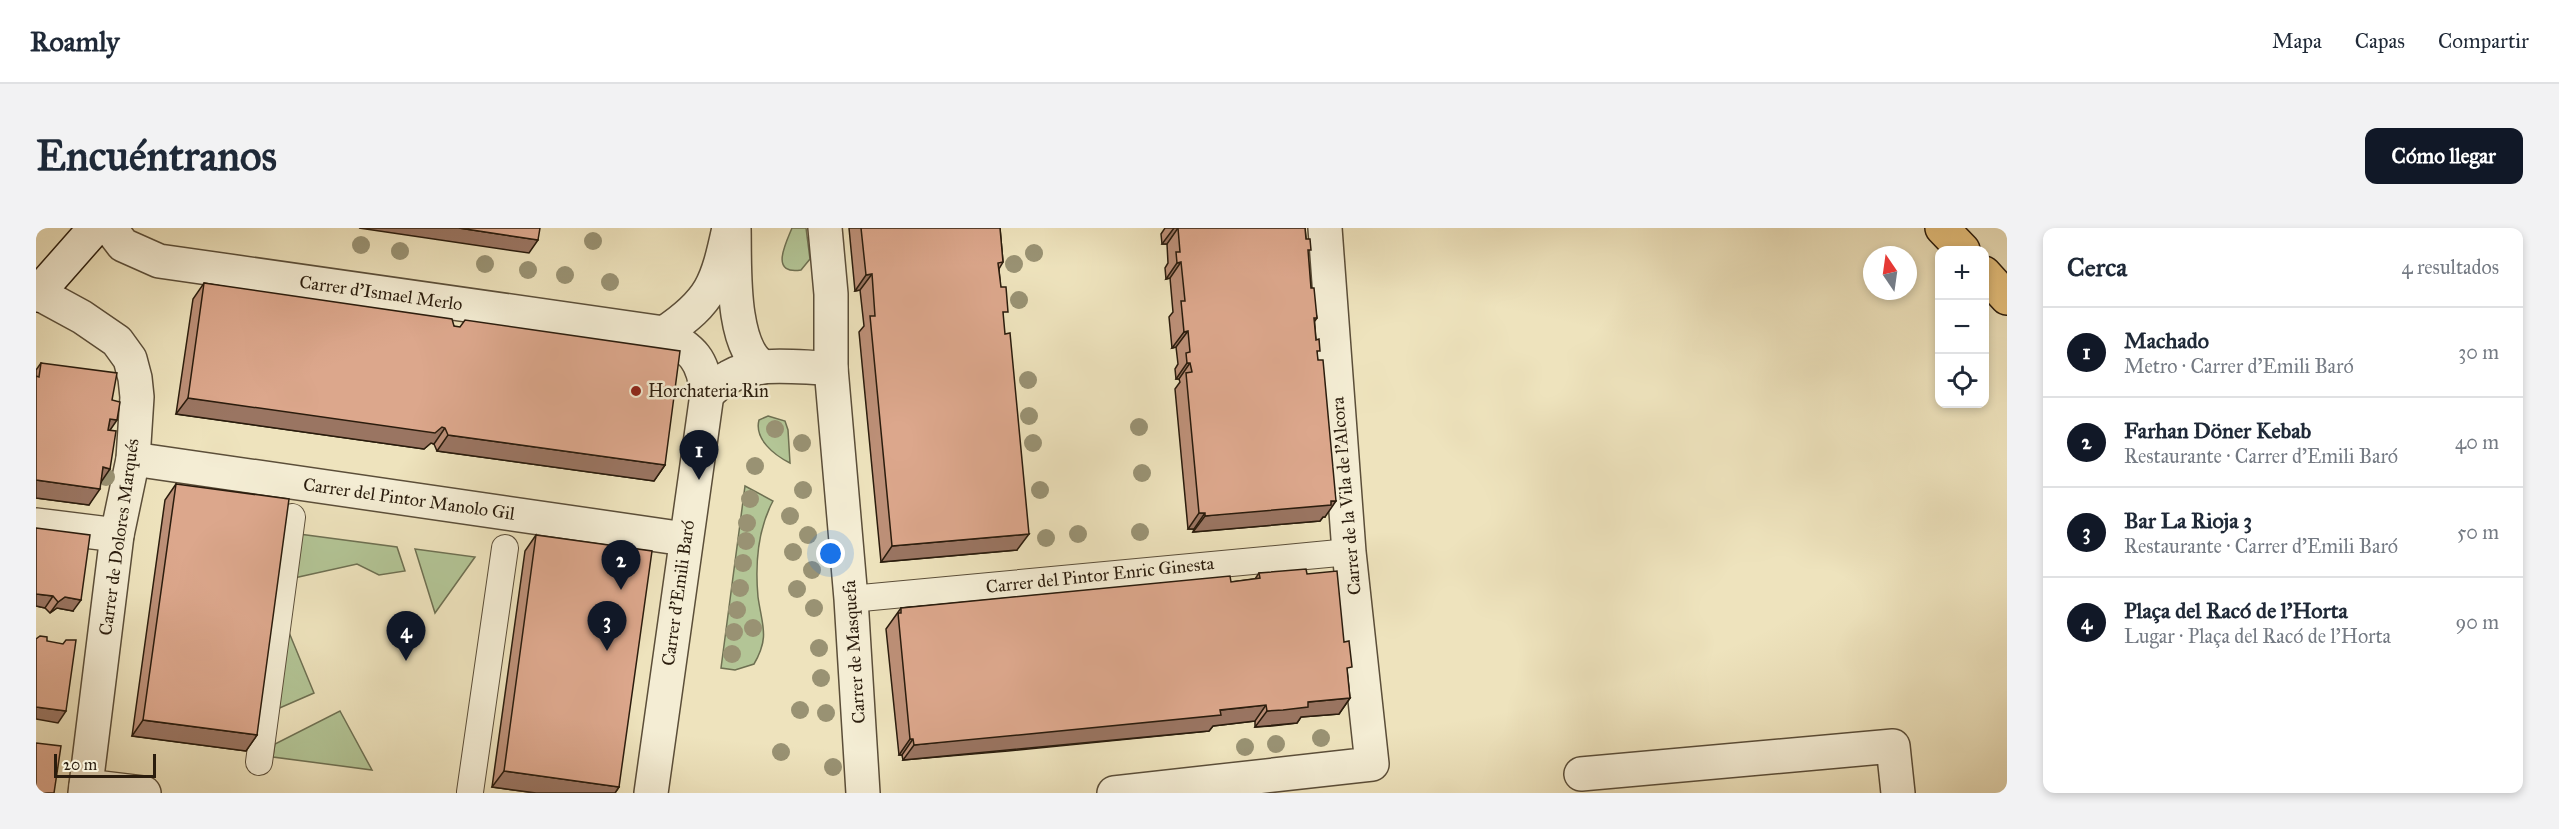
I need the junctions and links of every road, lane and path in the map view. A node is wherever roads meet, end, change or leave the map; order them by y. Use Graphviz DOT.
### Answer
graph roads {
  1 [pos="95,228"];
  2 [pos="110,228"];
  3 [pos="729,228"];
  4 [pos="734,228"];
  5 [pos="825,228"];
  6 [pos="1325,228"];
  7 [pos="1942,228"];
  8 [pos="1959,246"];
  9 [pos="1989,278"];
  10 [pos="36,294"];
  11 [pos="2007,298"];
  12 [pos="664,333"];
  13 [pos="763,367"];
  14 [pos="831,368"];
  15 [pos="707,394"];
  16 [pos="133,459"];
  17 [pos="292,517"];
  18 [pos="36,525"];
  19 [pos="117,535"];
  20 [pos="685,539"];
  21 [pos="505,548"];
  22 [pos="1349,552"];
  23 [pos="851,600"];
  24 [pos="259,762"];
  25 [pos="1581,774"];
  26 [pos="86,790"];
  27 [pos="470,792"];
  28 [pos="144,793"];
  29 [pos="651,793"];
  30 [pos="863,793"];
  31 [pos="1114,793"];
  32 [pos="1898,793"];
  1 -- 10 [label="street"];
  2 -- 12 [label="street, Carrer d'Ismael Merlo"];
  3 -- 12 [label="street"];
  4 -- 13 [label="street"];
  5 -- 14 [label="street, Carrer de Masquefa"];
  6 -- 22 [label="street, Carrer de la Vila de l'Alcora"];
  7 -- 8 [label="main road"];
  9 -- 11 [label="main road"];
  10 -- 16 [label="street, Carrer de Dolores Marqués"];
  12 -- 15 [label="street, Carrer d'Emili Baró"];
  13 -- 14 [label="street"];
  13 -- 15 [label="street"];
  14 -- 23 [label="street, Carrer de Masquefa"];
  15 -- 20 [label="street, Carrer d'Emili Baró"];
  16 -- 19 [label="street, Carrer de Dolores Marqués"];
  16 -- 20 [label="street, Carrer del Pintor Manolo Gil"];
  17 -- 24 [label="street"];
  18 -- 19 [label="street"];
  19 -- 26 [label="street, Carrer de Dolores Marqués"];
  20 -- 29 [label="street, Carrer d'Emili Baró"];
  21 -- 27 [label="street"];
  22 -- 23 [label="street, Carrer del Pintor Enric Ginesta"];
  22 -- 31 [label="street, Carrer de la Vila de l'Alcora"];
  23 -- 30 [label="street, Carrer de Masquefa"];
  25 -- 32 [label="street"];
  26 -- 28 [label="street"];
}
